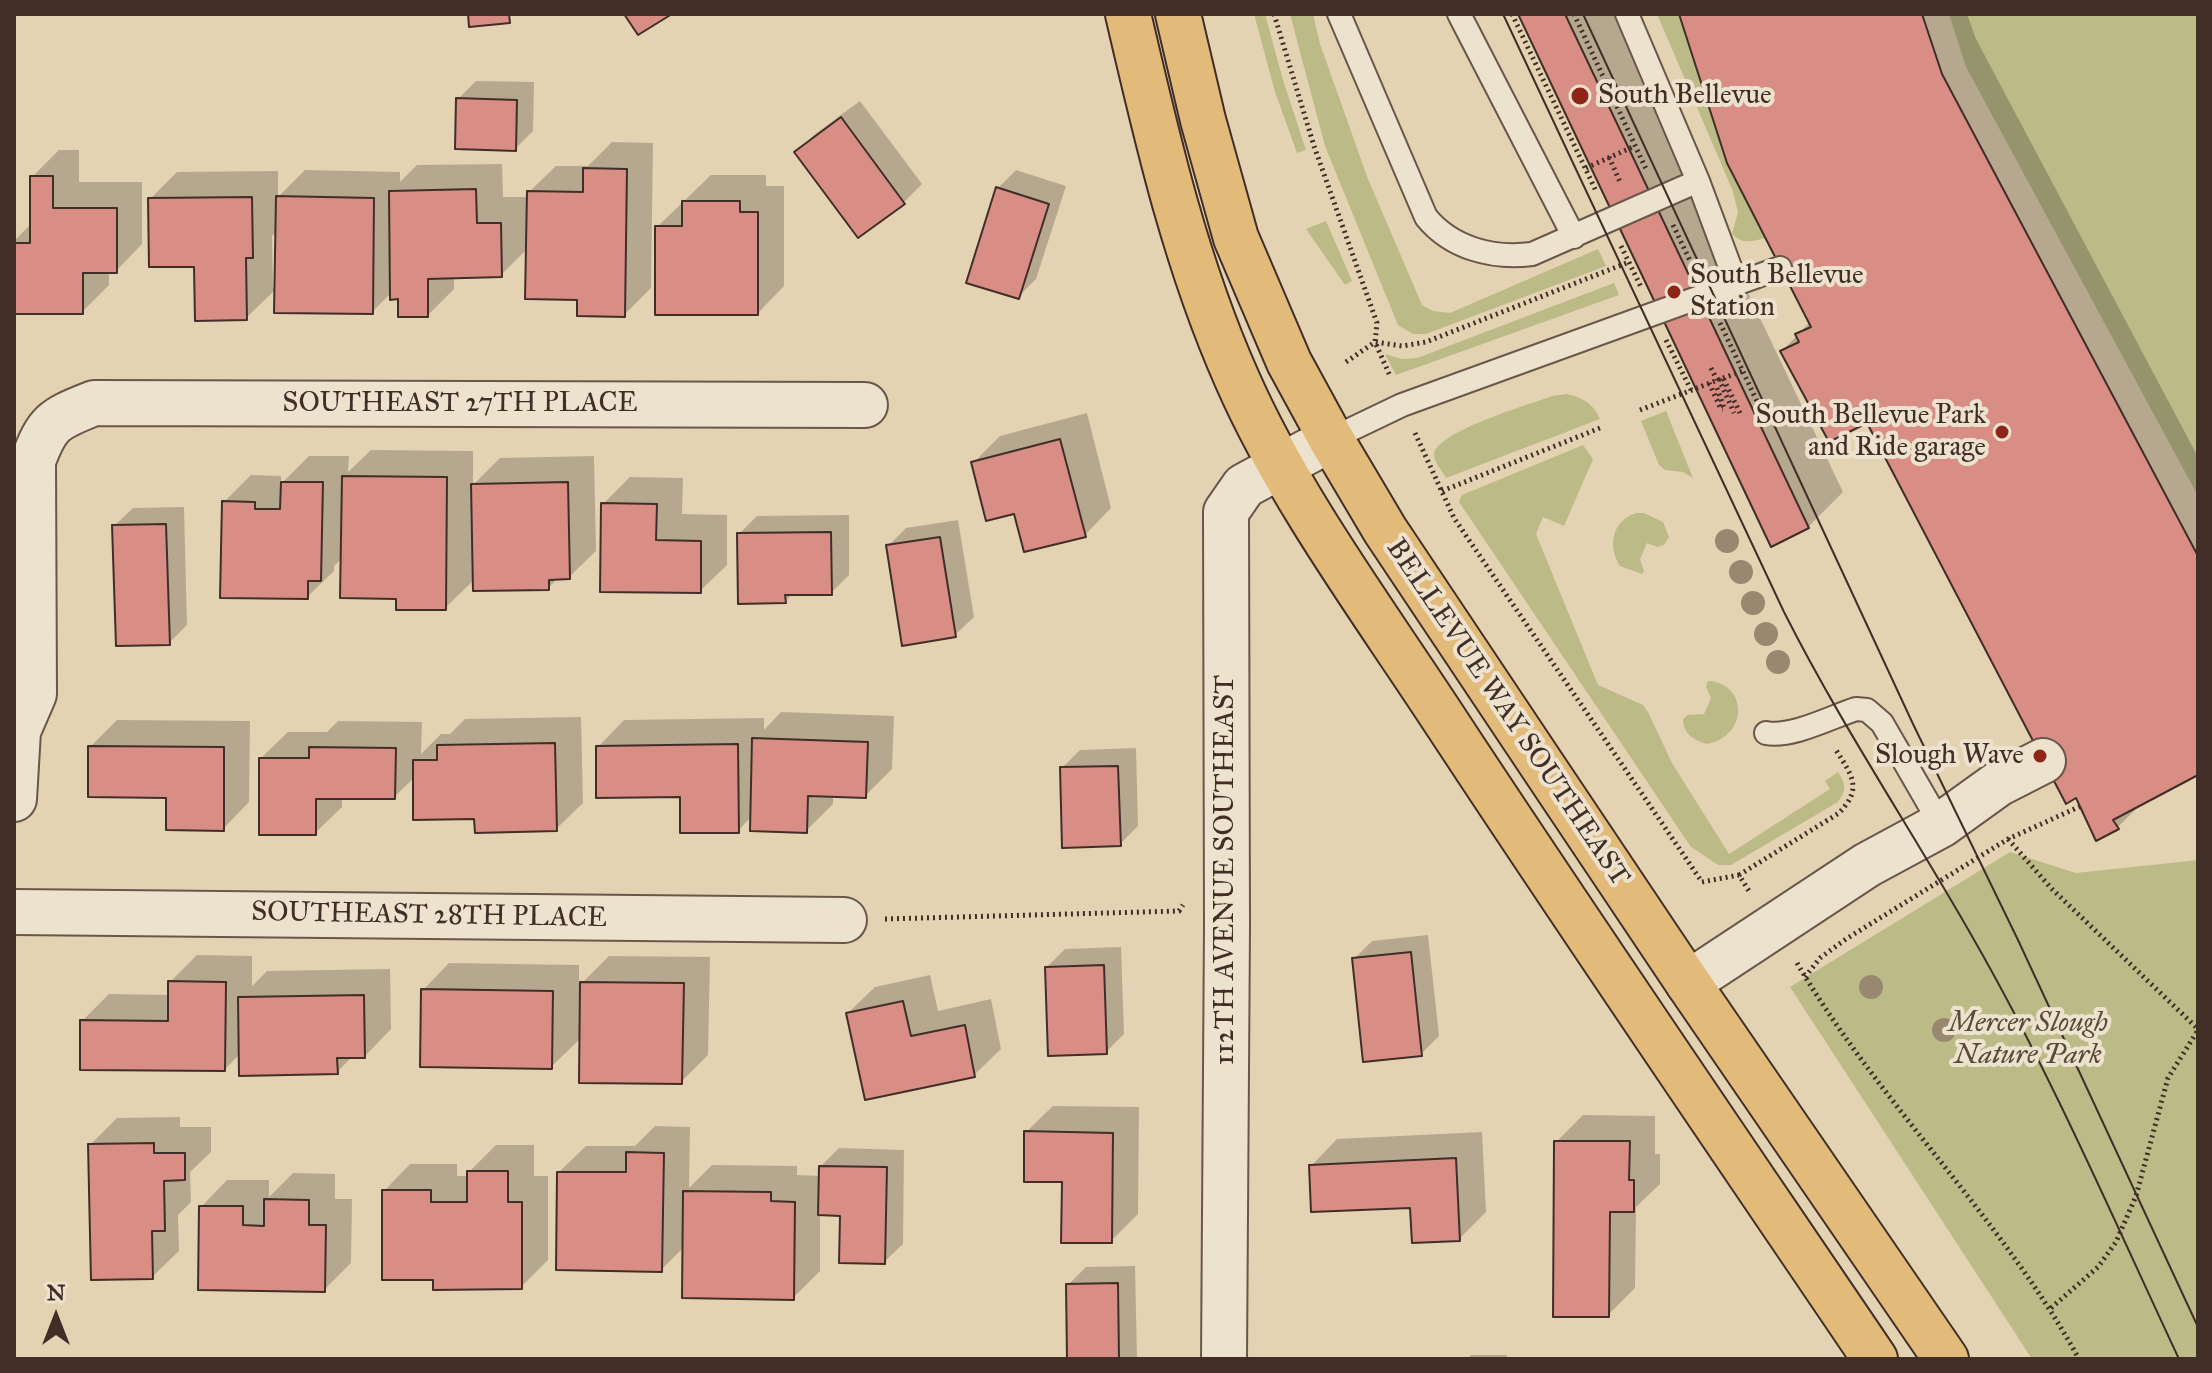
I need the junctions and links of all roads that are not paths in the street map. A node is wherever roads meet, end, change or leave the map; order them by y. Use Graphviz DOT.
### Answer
graph roads {
  1 [pos="1128,14"];
  2 [pos="1178,14"];
  3 [pos="1339,14"];
  4 [pos="1459,14"];
  5 [pos="1627,14"];
  6 [pos="1698,181"];
  7 [pos="1574,237"];
  8 [pos="1780,268"];
  9 [pos="1736,283"];
  10 [pos="865,405"];
  11 [pos="1331,439"];
  12 [pos="1281,465"];
  13 [pos="16,731"];
  14 [pos="1766,733"];
  15 [pos="2043,761"];
  16 [pos="14,799"];
  17 [pos="1941,825"];
  18 [pos="14,912"];
  19 [pos="844,920"];
  20 [pos="1688,983"];
  21 [pos="1644,1017"];
  22 [pos="1224,1359"];
  23 [pos="1875,1359"];
  24 [pos="1946,1359"];
  1 -- 12 [label="main road, BELLEVUE WAY SOUTHEAST"];
  2 -- 11 [label="main road, BELLEVUE WAY SOUTHEAST"];
  3 -- 7 [label="lane"];
  4 -- 7 [label="lane"];
  5 -- 6 [label="lane"];
  6 -- 7 [label="lane"];
  6 -- 9 [label="lane"];
  8 -- 9 [label="lane"];
  9 -- 11 [label="lane"];
  10 -- 13 [label="street, SOUTHEAST 27TH PLACE"];
  11 -- 12 [label="street, 112TH AVENUE SOUTHEAST"];
  11 -- 20 [label="main road, BELLEVUE WAY SOUTHEAST"];
  12 -- 21 [label="main road, BELLEVUE WAY SOUTHEAST"];
  12 -- 22 [label="street, 112TH AVENUE SOUTHEAST"];
  13 -- 16 [label="street"];
  14 -- 17 [label="lane"];
  15 -- 17 [label="street"];
  17 -- 20 [label="street"];
  18 -- 19 [label="street, SOUTHEAST 28TH PLACE"];
  20 -- 21 [label="main road"];
  20 -- 24 [label="main road, BELLEVUE WAY SOUTHEAST"];
  21 -- 23 [label="main road, BELLEVUE WAY SOUTHEAST"];
}
